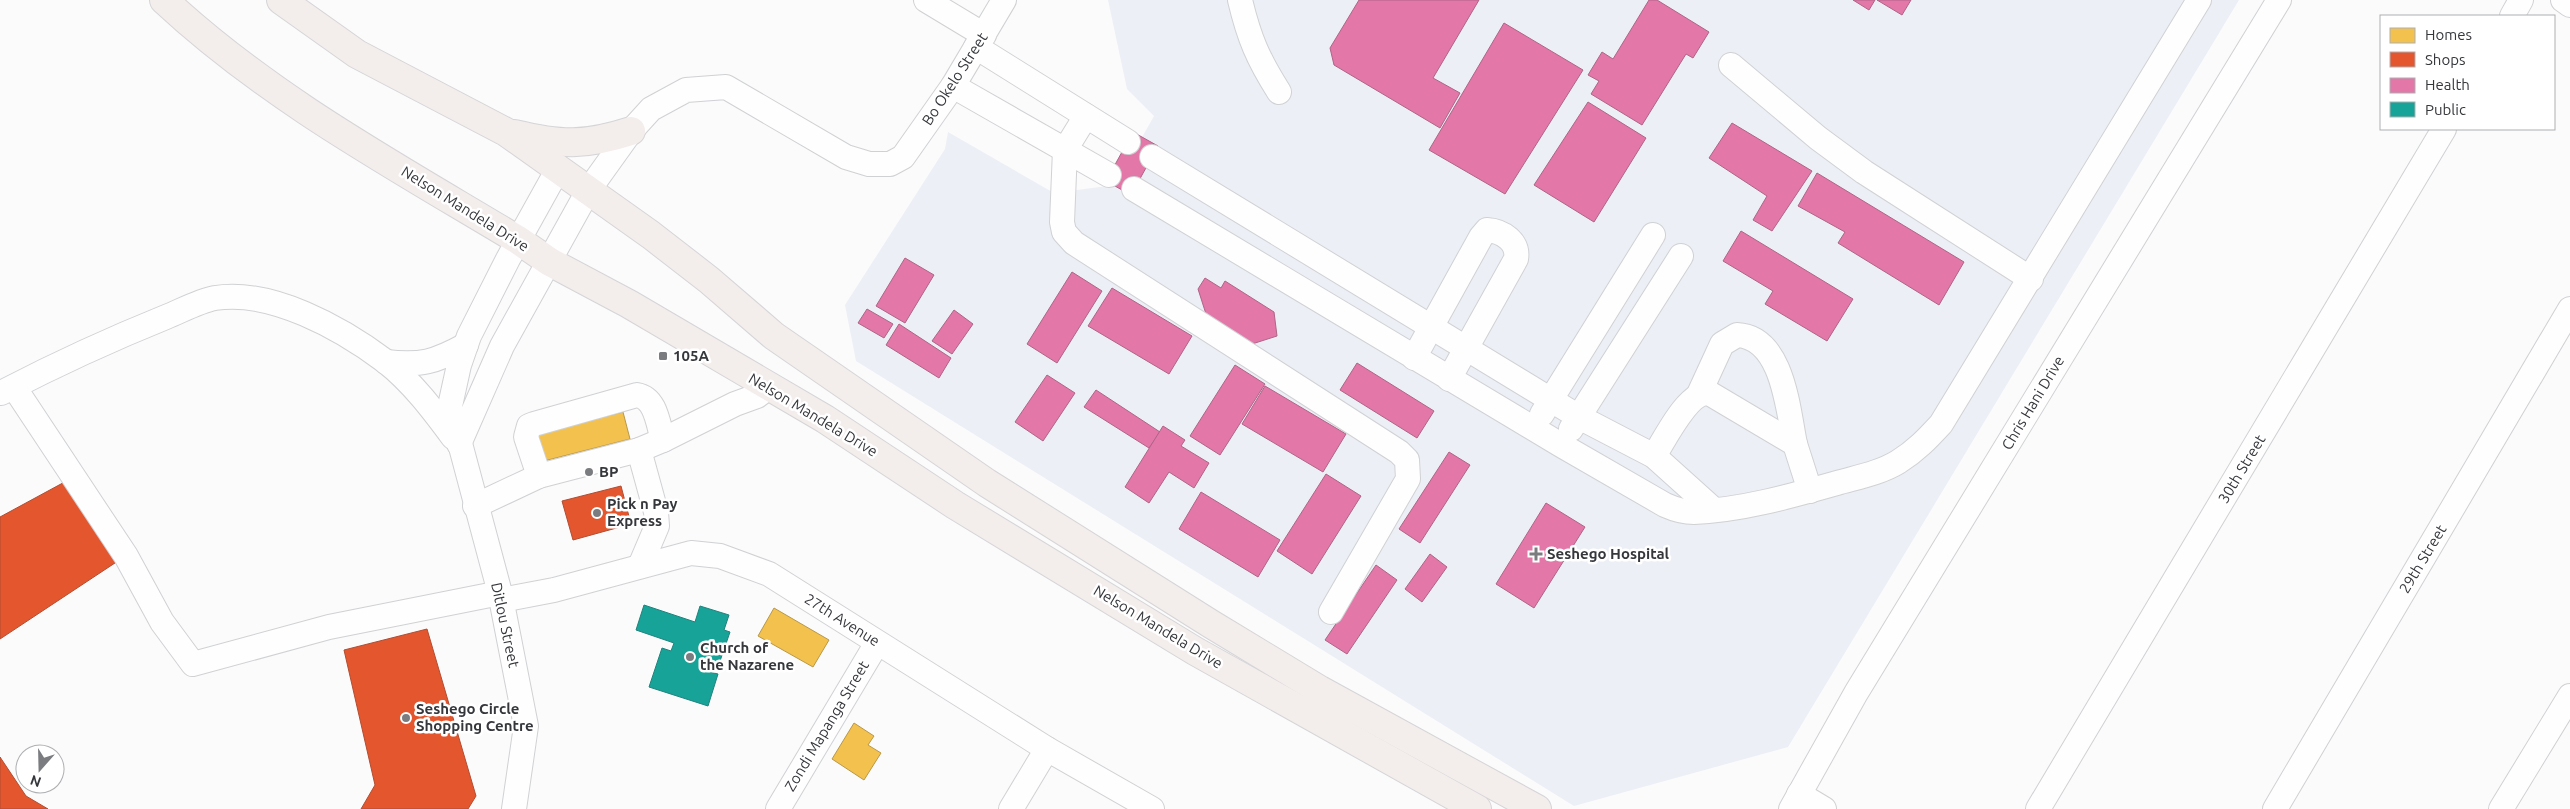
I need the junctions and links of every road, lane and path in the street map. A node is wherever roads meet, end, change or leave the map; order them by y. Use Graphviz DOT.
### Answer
graph roads {
  1 [pos="164,0"];
  2 [pos="281,0"];
  3 [pos="926,0"];
  4 [pos="1004,0"];
  5 [pos="1240,0"];
  6 [pos="2199,0"];
  7 [pos="2279,0"];
  8 [pos="2521,0"];
  9 [pos="2563,0"];
  10 [pos="2570,4"];
  11 [pos="2513,15"];
  12 [pos="980,41"];
  13 [pos="1731,65"];
  14 [pos="953,86"];
  15 [pos="1279,92"];
  16 [pos="1086,116"];
  17 [pos="2443,130"];
  18 [pos="631,131"];
  19 [pos="506,132"];
  20 [pos="1128,142"];
  21 [pos="1066,150"];
  22 [pos="1152,157"];
  23 [pos="558,169"];
  24 [pos="1109,175"];
  25 [pos="1134,189"];
  26 [pos="588,191"];
  27 [pos="1653,235"];
  28 [pos="518,240"];
  29 [pos="1681,256"];
  30 [pos="550,262"];
  31 [pos="2030,279"];
  32 [pos="2570,309"];
  33 [pos="1432,328"];
  34 [pos="466,345"];
  35 [pos="1466,348"];
  36 [pos="1414,358"];
  37 [pos="386,362"];
  38 [pos="1449,378"];
  39 [pos="769,387"];
  40 [pos="7,390"];
  41 [pos="1699,394"];
  42 [pos="1550,400"];
  43 [pos="1578,417"];
  44 [pos="1533,428"];
  45 [pos="664,440"];
  46 [pos="458,444"];
  47 [pos="1795,444"];
  48 [pos="1560,445"];
  49 [pos="639,450"];
  50 [pos="1654,456"];
  51 [pos="539,476"];
  52 [pos="1810,491"];
  53 [pos="475,506"];
  54 [pos="1714,510"];
  55 [pos="640,566"];
  56 [pos="500,596"];
  57 [pos="1331,612"];
  58 [pos="878,642"];
  59 [pos="2570,696"];
  60 [pos="1047,749"];
  61 [pos="1795,802"];
  62 [pos="514,809"];
  63 [pos="778,809"];
  64 [pos="1011,809"];
  65 [pos="1152,809"];
  66 [pos="1477,809"];
  67 [pos="1537,809"];
  68 [pos="1824,809"];
  69 [pos="2038,809"];
  70 [pos="2275,809"];
  71 [pos="2501,809"];
  1 -- 28 [label="main road, Nelson Mandela Drive"];
  2 -- 19 [label="main road, Nelson Mandela Drive"];
  3 -- 12 [label="street"];
  4 -- 12 [label="street, Bo Okelo Street"];
  5 -- 15 [label="street"];
  6 -- 31 [label="street"];
  7 -- 61 [label="street, Chris Hani Drive"];
  8 -- 11 [label="street"];
  9 -- 10 [label="street"];
  12 -- 14 [label="street, Bo Okelo Street"];
  12 -- 16 [label="street"];
  13 -- 31 [label="street"];
  14 -- 18 [label="street, Bo Okelo Street"];
  14 -- 21 [label="street"];
  16 -- 20 [label="street"];
  16 -- 21 [label="street"];
  17 -- 69 [label="street, 30th Street"];
  18 -- 19 [label="main road"];
  18 -- 26 [label="street"];
  19 -- 23 [label="main road, Nelson Mandela Drive"];
  21 -- 24 [label="street"];
  21 -- 57 [label="street"];
  22 -- 33 [label="street"];
  23 -- 26 [label="main road, Nelson Mandela Drive"];
  23 -- 28 [label="street, Ditlou Street"];
  25 -- 36 [label="street"];
  26 -- 30 [label="street"];
  26 -- 67 [label="main road, Nelson Mandela Drive"];
  27 -- 42 [label="street"];
  28 -- 30 [label="main road, Nelson Mandela Drive"];
  28 -- 34 [label="street, Ditlou Street"];
  29 -- 43 [label="street"];
  30 -- 39 [label="main road, Nelson Mandela Drive"];
  30 -- 46 [label="street"];
  31 -- 52 [label="street"];
  32 -- 70 [label="street, 29th Street"];
  33 -- 35 [label="street"];
  33 -- 35 [label="street"];
  33 -- 36 [label="street"];
  34 -- 37 [label="street"];
  34 -- 46 [label="street, Ditlou Street"];
  35 -- 38 [label="street"];
  35 -- 42 [label="street"];
  36 -- 38 [label="street"];
  37 -- 40 [label="street"];
  37 -- 46 [label="street"];
  38 -- 44 [label="street"];
  39 -- 45 [label="street"];
  39 -- 66 [label="main road, Nelson Mandela Drive"];
  40 -- 56 [label="street, 27th Avenue"];
  41 -- 47 [label="street"];
  41 -- 47 [label="street"];
  41 -- 50 [label="street"];
  42 -- 43 [label="street"];
  42 -- 44 [label="street"];
  43 -- 48 [label="street"];
  43 -- 50 [label="street"];
  44 -- 48 [label="street"];
  45 -- 49 [label="street"];
  45 -- 51 [label="street"];
  46 -- 53 [label="street, Ditlou Street"];
  47 -- 52 [label="street"];
  48 -- 54 [label="street"];
  49 -- 51 [label="street"];
  49 -- 55 [label="street"];
  50 -- 54 [label="street"];
  51 -- 53 [label="street"];
  52 -- 54 [label="street"];
  53 -- 56 [label="street, Ditlou Street"];
  55 -- 56 [label="street, 27th Avenue"];
  55 -- 58 [label="street, 27th Avenue"];
  56 -- 62 [label="street, Ditlou Street"];
  58 -- 60 [label="street, 27th Avenue"];
  58 -- 63 [label="street, Zondi Mapanga Street"];
  59 -- 71 [label="street"];
  60 -- 64 [label="street"];
  60 -- 65 [label="street, 27th Avenue"];
  61 -- 68 [label="street"];
}
